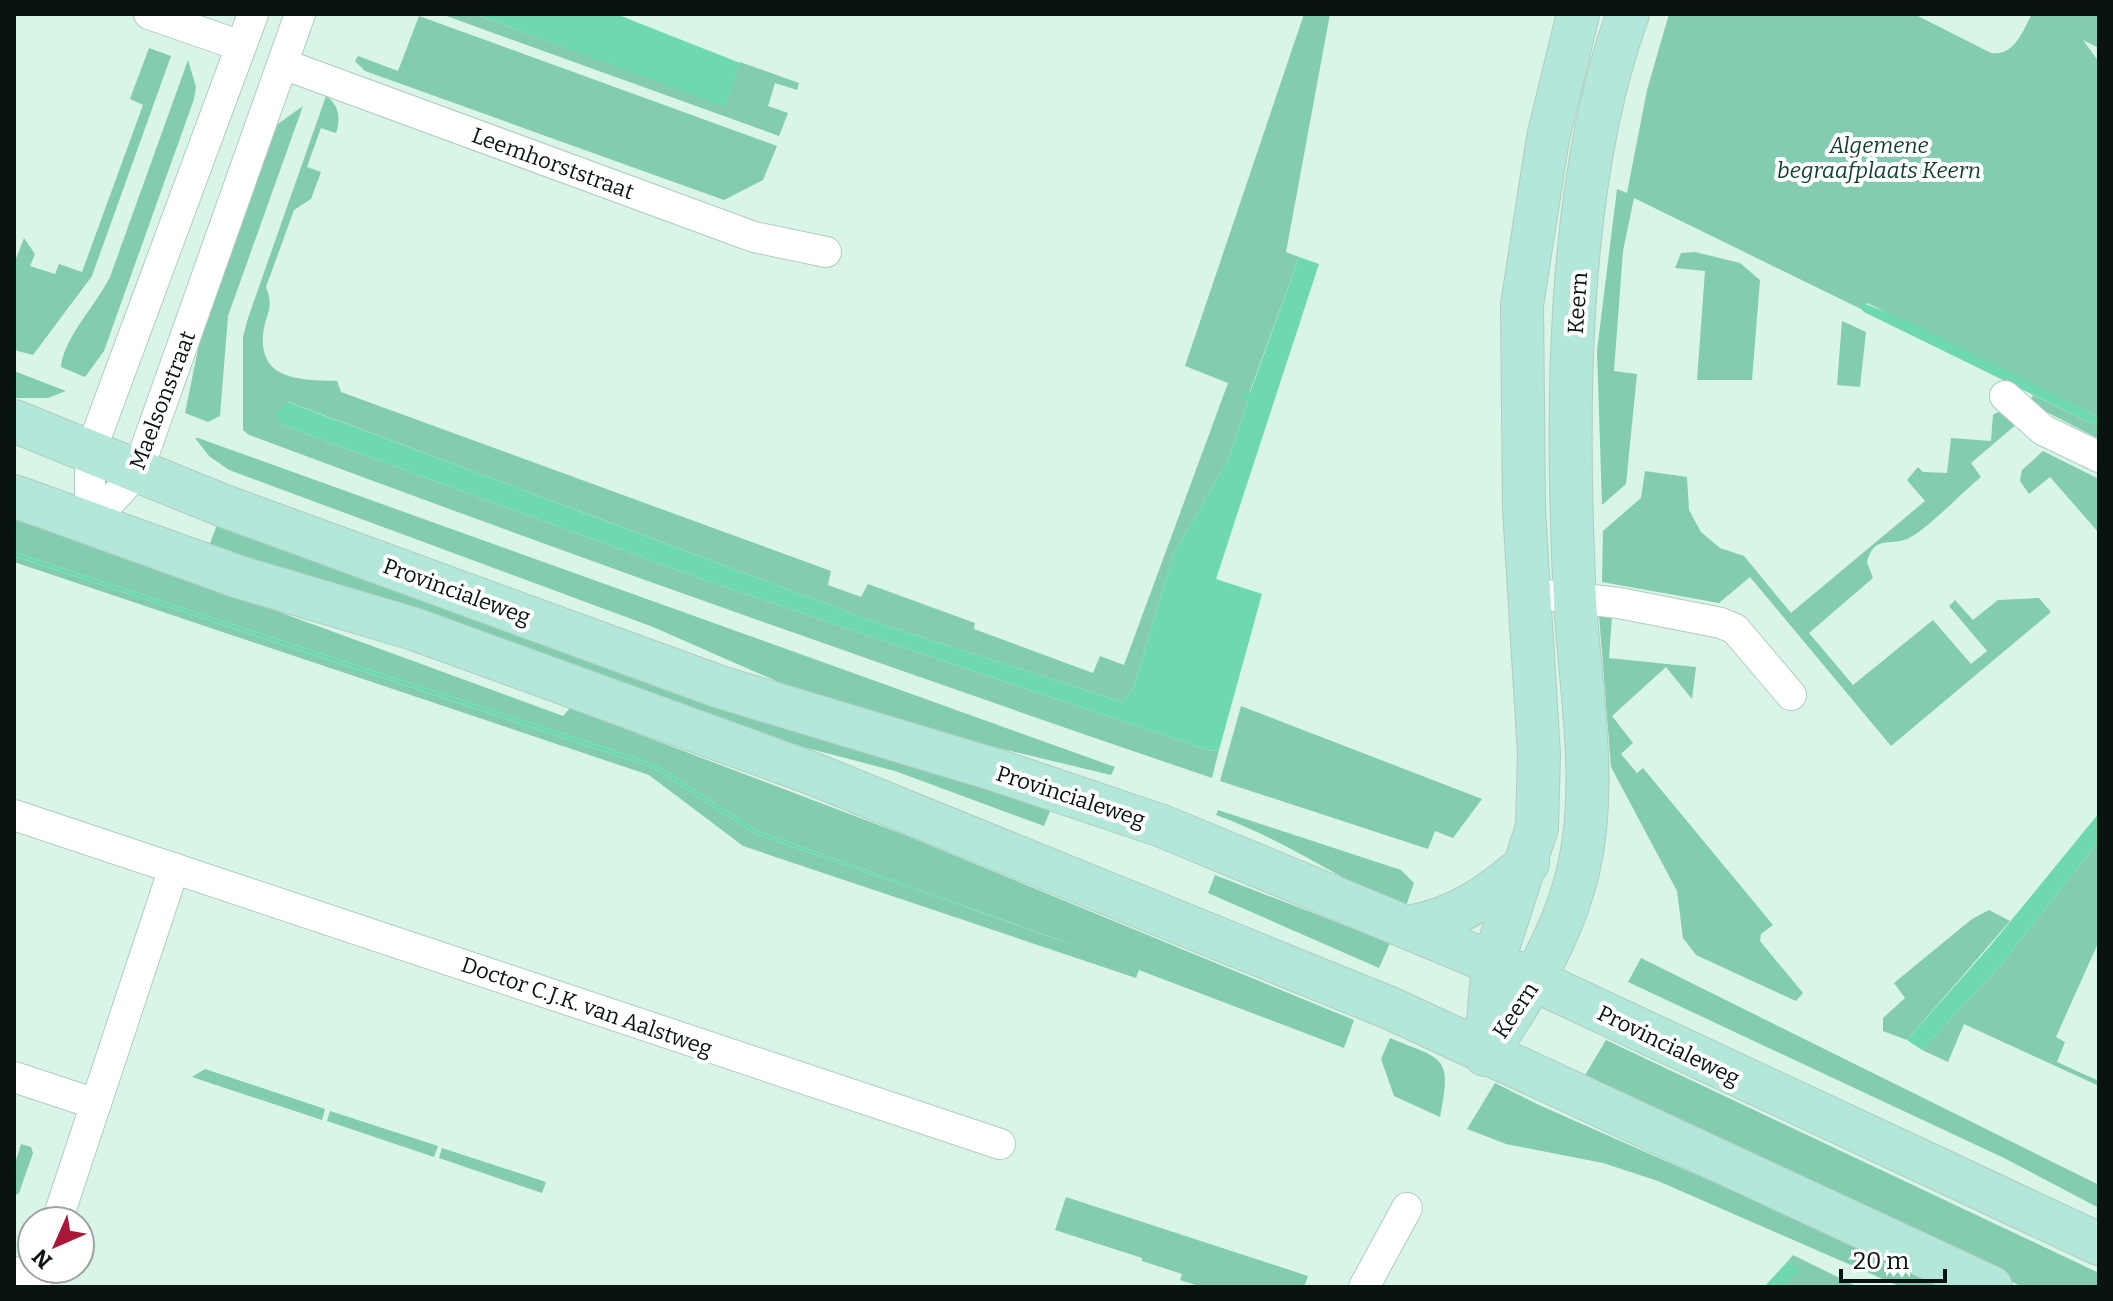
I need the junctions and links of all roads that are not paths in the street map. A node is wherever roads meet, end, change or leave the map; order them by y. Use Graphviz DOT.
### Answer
graph roads {
  1 [pos="149,14"];
  2 [pos="253,14"];
  3 [pos="300,14"];
  4 [pos="1578,14"];
  5 [pos="1628,14"];
  6 [pos="241,46"];
  7 [pos="283,64"];
  8 [pos="826,252"];
  9 [pos="2005,396"];
  10 [pos="14,421"];
  11 [pos="90,453"];
  12 [pos="2099,457"];
  13 [pos="137,473"];
  14 [pos="14,496"];
  15 [pos="90,523"];
  16 [pos="1528,593"];
  17 [pos="1575,598"];
  18 [pos="1791,695"];
  19 [pos="14,815"];
  20 [pos="1528,863"];
  21 [pos="174,868"];
  22 [pos="1408,927"];
  23 [pos="1493,963"];
  24 [pos="1536,981"];
  25 [pos="1485,1055"];
  26 [pos="14,1077"];
  27 [pos="96,1104"];
  28 [pos="1000,1144"];
  29 [pos="62,1205"];
  30 [pos="1407,1208"];
  31 [pos="2099,1244"];
  32 [pos="1364,1287"];
  33 [pos="1991,1287"];
  1 -- 6 [label="street"];
  2 -- 6 [label="street"];
  3 -- 7 [label="street, Maelsonstraat"];
  4 -- 16 [label="main road, Keern"];
  5 -- 17 [label="main road, Keern"];
  6 -- 11 [label="street"];
  7 -- 8 [label="street, Leemhorststraat"];
  7 -- 13 [label="street, Maelsonstraat"];
  9 -- 12 [label="street"];
  10 -- 11 [label="main road, Provincialeweg"];
  11 -- 13 [label="main road, Provincialeweg"];
  11 -- 15 [label="street"];
  13 -- 15 [label="street, Maelsonstraat"];
  13 -- 22 [label="main road, Provincialeweg"];
  14 -- 15 [label="main road"];
  15 -- 25 [label="main road"];
  16 -- 17 [label="street"];
  16 -- 20 [label="main road, Keern"];
  17 -- 18 [label="street"];
  17 -- 24 [label="main road, Keern"];
  19 -- 21 [label="street, Doctor C.J.K. van Aalstweg"];
  20 -- 22 [label="main road"];
  20 -- 23 [label="main road, Keern"];
  21 -- 27 [label="street"];
  21 -- 28 [label="street, Doctor C.J.K. van Aalstweg"];
  22 -- 23 [label="main road, Provincialeweg"];
  23 -- 24 [label="main road, Provincialeweg"];
  23 -- 25 [label="main road, Keern"];
  24 -- 25 [label="main road, Keern"];
  24 -- 31 [label="main road, Provincialeweg"];
  25 -- 33 [label="main road"];
  26 -- 27 [label="street"];
  27 -- 29 [label="street"];
  30 -- 32 [label="street"];
}
